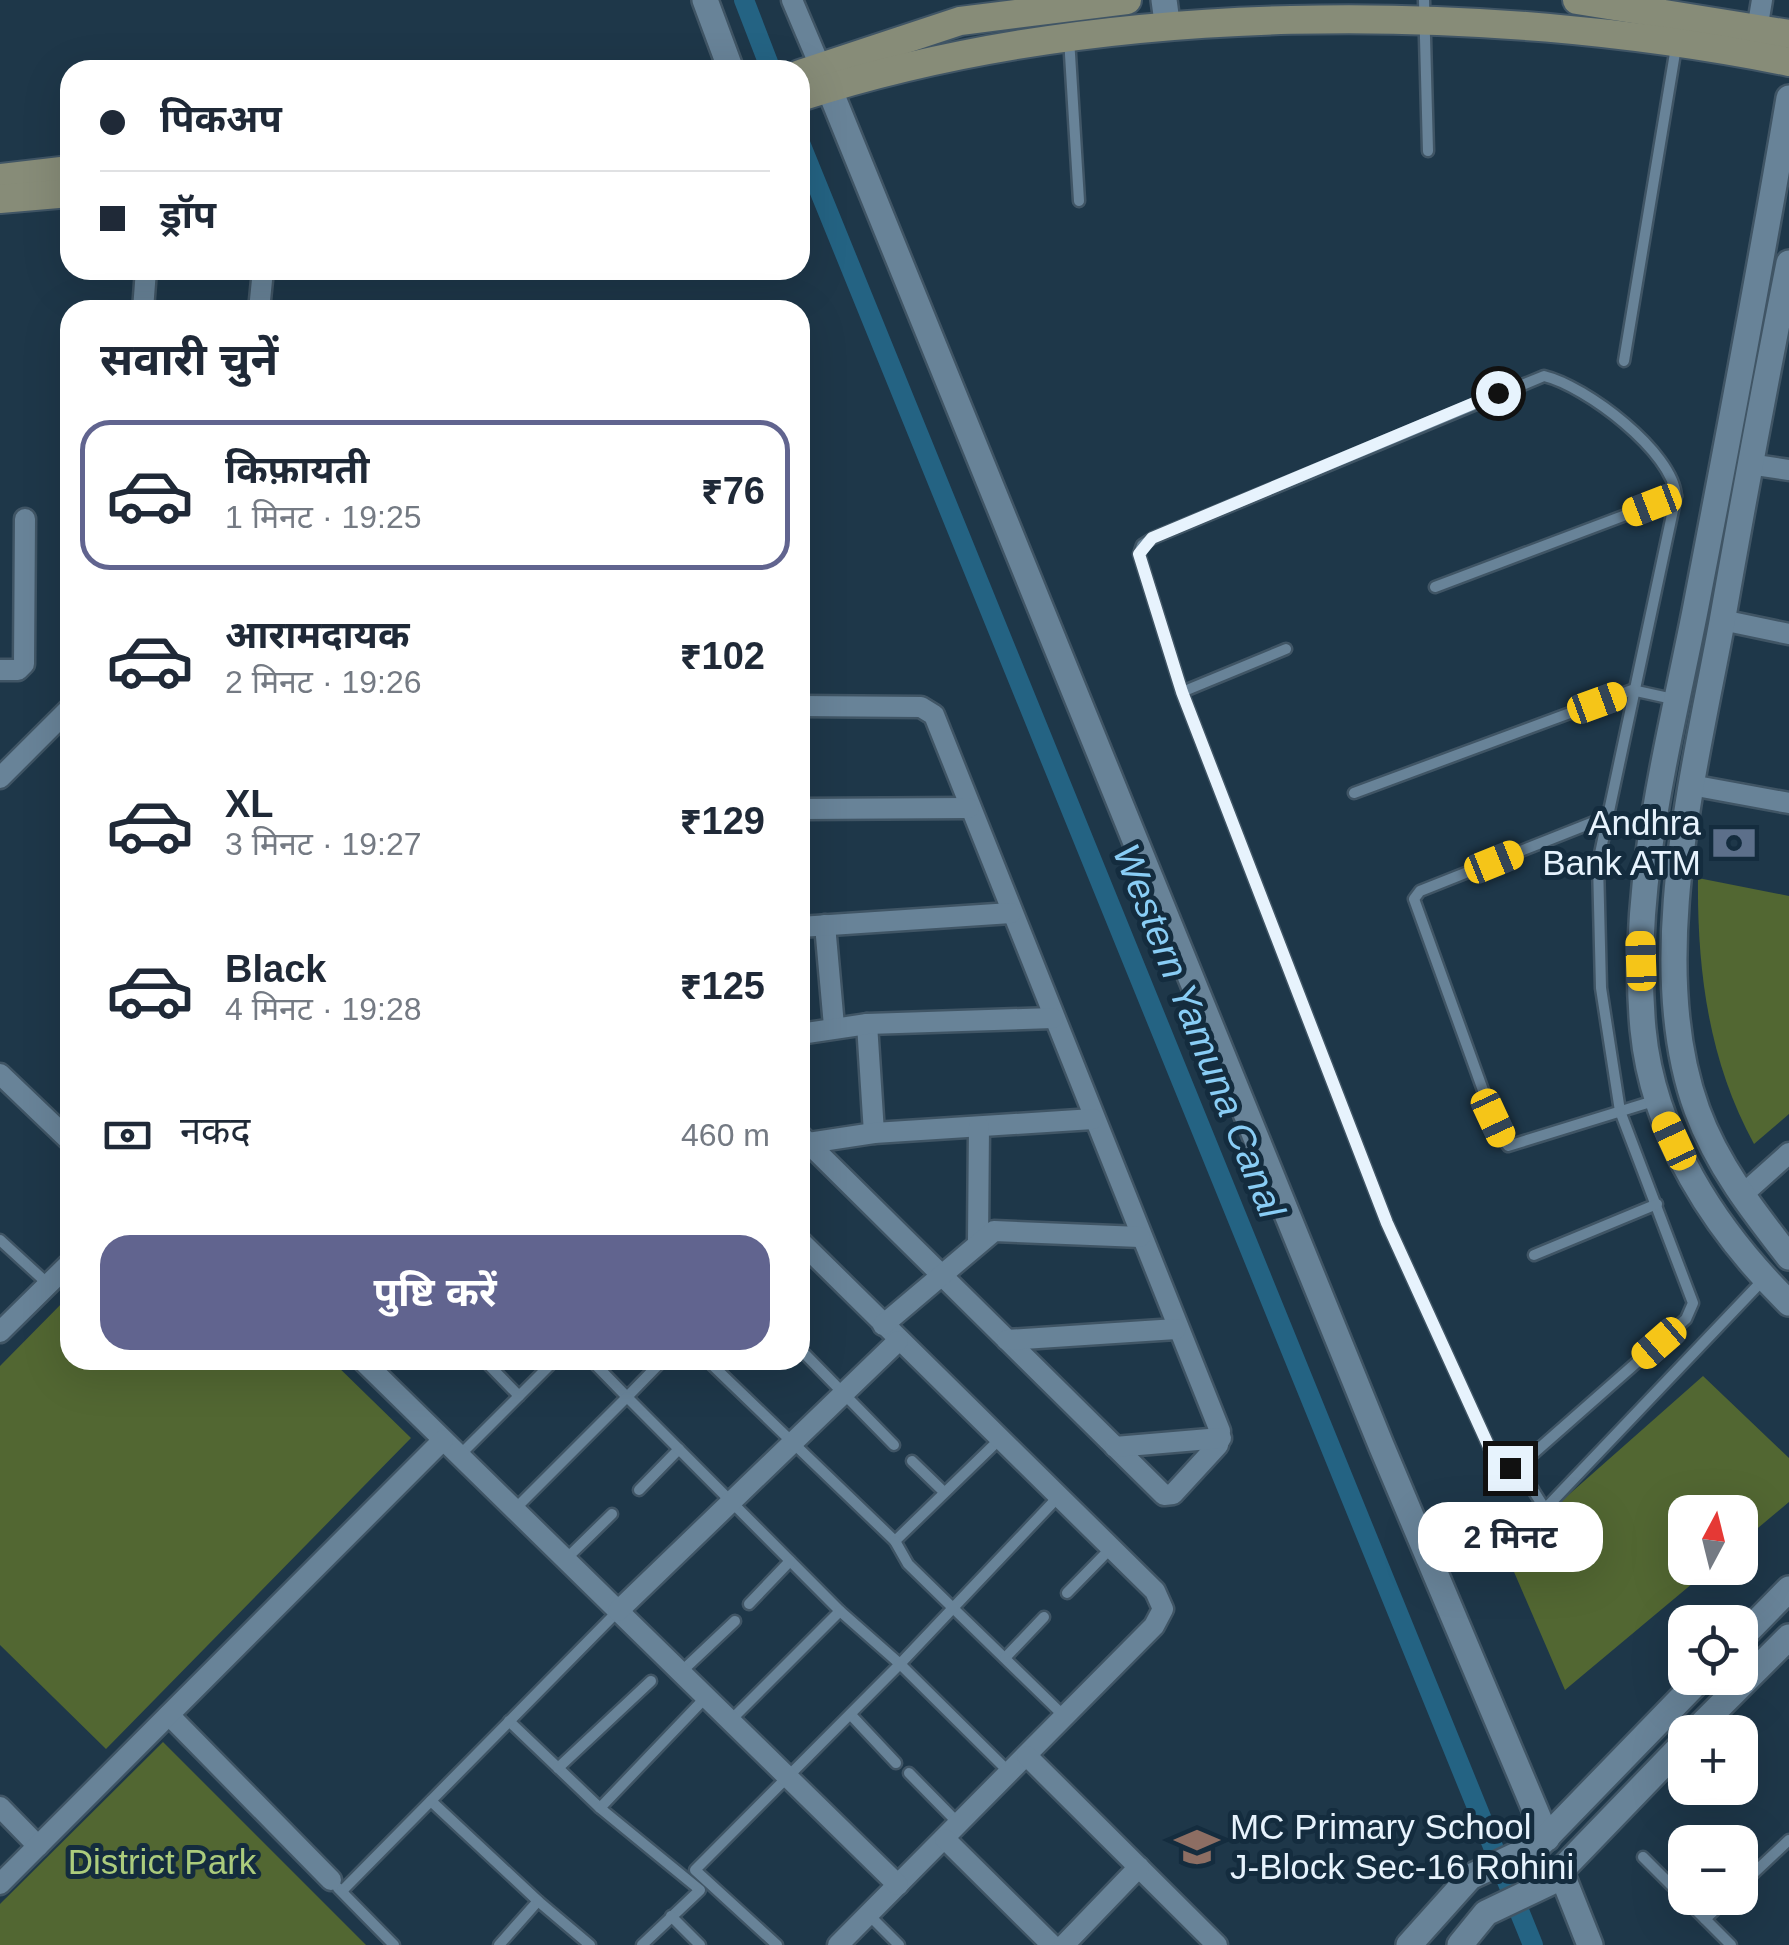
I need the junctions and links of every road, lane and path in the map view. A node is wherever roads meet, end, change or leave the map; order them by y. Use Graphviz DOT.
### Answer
graph roads {
  1 [pos="706,0"];
  2 [pos="792,0"];
  3 [pos="1126,0"];
  4 [pos="1577,0"];
  5 [pos="1424,7"];
  6 [pos="1166,11"];
  7 [pos="1757,27"];
  8 [pos="1069,32"];
  9 [pos="1789,34"];
  10 [pos="1677,42"];
  11 [pos="728,60"];
  12 [pos="806,60"];
  13 [pos="1789,62"];
  14 [pos="811,84"];
  15 [pos="1789,98"];
  16 [pos="1428,151"];
  17 [pos="60,171"];
  18 [pos="0,178"];
  19 [pos="60,194"];
  20 [pos="0,199"];
  21 [pos="1078,201"];
  22 [pos="1789,266"];
  23 [pos="1624,362"];
  24 [pos="1749,464"];
  25 [pos="1789,470"];
  26 [pos="1676,496"];
  27 [pos="25,519"];
  28 [pos="1435,586"];
  29 [pos="1722,620"];
  30 [pos="1789,634"];
  31 [pos="1286,649"];
  32 [pos="0,670"];
  33 [pos="1632,690"];
  34 [pos="1182,692"];
  35 [pos="1678,700"];
  36 [pos="810,706"];
  37 [pos="60,718"];
  38 [pos="0,778"];
  39 [pos="1691,785"];
  40 [pos="1354,793"];
  41 [pos="1789,803"];
  42 [pos="970,808"];
  43 [pos="810,809"];
  44 [pos="1604,818"];
  45 [pos="1011,913"];
  46 [pos="825,925"];
  47 [pos="810,926"];
  48 [pos="1052,1018"];
  49 [pos="868,1024"];
  50 [pos="834,1026"];
  51 [pos="810,1032"];
  52 [pos="4,1086"];
  53 [pos="1658,1100"];
  54 [pos="1620,1111"];
  55 [pos="1092,1118"];
  56 [pos="979,1127"];
  57 [pos="874,1132"];
  58 [pos="60,1133"];
  59 [pos="810,1139"];
  60 [pos="810,1148"];
  61 [pos="1789,1153"];
  62 [pos="1741,1196"];
  63 [pos="1656,1204"];
  64 [pos="1140,1237"];
  65 [pos="0,1240"];
  66 [pos="978,1240"];
  67 [pos="810,1251"];
  68 [pos="1534,1255"];
  69 [pos="1789,1257"];
  70 [pos="60,1272"];
  71 [pos="941,1274"];
  72 [pos="1764,1278"];
  73 [pos="48,1284"];
  74 [pos="1789,1304"];
  75 [pos="1176,1329"];
  76 [pos="0,1332"];
  77 [pos="890,1333"];
  78 [pos="1007,1340"];
  79 [pos="810,1358"];
  80 [pos="372,1370"];
  81 [pos="494,1370"];
  82 [pos="545,1370"];
  83 [pos="601,1370"];
  84 [pos="653,1370"];
  85 [pos="717,1370"];
  86 [pos="846,1392"];
  87 [pos="519,1396"];
  88 [pos="627,1397"];
  89 [pos="1003,1436"];
  90 [pos="1222,1438"];
  91 [pos="443,1440"];
  92 [pos="792,1442"];
  93 [pos="894,1444"];
  94 [pos="1114,1447"];
  95 [pos="679,1448"];
  96 [pos="460,1456"];
  97 [pos="912,1461"];
  98 [pos="1518,1466"];
  99 [pos="639,1490"];
  100 [pos="944,1492"];
  101 [pos="1061,1494"];
  102 [pos="732,1503"];
  103 [pos="1545,1509"];
  104 [pos="515,1510"];
  105 [pos="612,1514"];
  106 [pos="895,1541"];
  107 [pos="1112,1546"];
  108 [pos="1505,1551"];
  109 [pos="566,1560"];
  110 [pos="790,1560"];
  111 [pos="1789,1589"];
  112 [pos="1068,1593"];
  113 [pos="748,1604"];
  114 [pos="953,1608"];
  115 [pos="618,1611"];
  116 [pos="840,1611"];
  117 [pos="1044,1617"];
  118 [pos="736,1620"];
  119 [pos="1758,1620"];
  120 [pos="1789,1637"];
  121 [pos="1005,1658"];
  122 [pos="900,1664"];
  123 [pos="681,1672"];
  124 [pos="651,1681"];
  125 [pos="1685,1695"];
  126 [pos="706,1697"];
  127 [pos="169,1715"];
  128 [pos="851,1715"];
  129 [pos="1711,1715"];
  130 [pos="1066,1718"];
  131 [pos="730,1720"];
  132 [pos="509,1721"];
  133 [pos="1028,1756"];
  134 [pos="1668,1760"];
  135 [pos="896,1763"];
  136 [pos="558,1768"];
  137 [pos="909,1773"];
  138 [pos="1010,1773"];
  139 [pos="787,1778"];
  140 [pos="431,1801"];
  141 [pos="0,1807"];
  142 [pos="600,1808"];
  143 [pos="952,1831"];
  144 [pos="1789,1840"];
  145 [pos="1543,1841"];
  146 [pos="38,1846"];
  147 [pos="1643,1857"];
  148 [pos="1139,1867"];
  149 [pos="1758,1869"];
  150 [pos="1555,1878"];
  151 [pos="0,1884"];
  152 [pos="898,1885"];
  153 [pos="336,1886"];
  154 [pos="704,1886"];
  155 [pos="538,1901"];
  156 [pos="869,1914"];
  157 [pos="1709,1915"];
  158 [pos="672,1916"];
  159 [pos="1705,1919"];
  160 [pos="394,1945"];
  161 [pos="499,1945"];
  162 [pos="590,1945"];
  163 [pos="642,1945"];
  164 [pos="700,1945"];
  165 [pos="777,1945"];
  166 [pos="838,1945"];
  167 [pos="899,1945"];
  168 [pos="1052,1945"];
  169 [pos="1064,1945"];
  170 [pos="1217,1945"];
  171 [pos="1410,1945"];
  172 [pos="1460,1945"];
  173 [pos="1590,1945"];
  174 [pos="1731,1945"];
  1 -- 11 [label="street"];
  2 -- 12 [label="street"];
  3 -- 14 [label="main road"];
  4 -- 7 [label="main road"];
  5 -- 6 [label="main road"];
  5 -- 10 [label="main road"];
  5 -- 16 [label="lane"];
  6 -- 8 [label="main road"];
  7 -- 9 [label="main road"];
  7 -- 10 [label="main road"];
  7 -- 13 [label="main road"];
  8 -- 14 [label="main road"];
  8 -- 21 [label="lane"];
  10 -- 23 [label="lane"];
  14 -- 145 [label="street"];
  15 -- 35 [label="street"];
  17 -- 18 [label="main road"];
  19 -- 20 [label="main road"];
  22 -- 24 [label="street"];
  24 -- 25 [label="street"];
  24 -- 29 [label="street"];
  26 -- 28 [label="lane"];
  26 -- 33 [label="lane"];
  26 -- 34 [label="lane"];
  27 -- 32 [label="street"];
  29 -- 30 [label="street"];
  29 -- 39 [label="street"];
  31 -- 34 [label="lane"];
  33 -- 35 [label="lane"];
  33 -- 40 [label="lane"];
  33 -- 44 [label="lane"];
  34 -- 98 [label="lane"];
  35 -- 53 [label="street"];
  36 -- 42 [label="street"];
  37 -- 38 [label="street"];
  39 -- 41 [label="street"];
  39 -- 62 [label="street"];
  42 -- 43 [label="street"];
  42 -- 45 [label="street"];
  44 -- 54 [label="lane"];
  44 -- 54 [label="lane"];
  45 -- 46 [label="street"];
  45 -- 48 [label="street"];
  46 -- 47 [label="street"];
  46 -- 50 [label="street"];
  48 -- 49 [label="street"];
  48 -- 55 [label="street"];
  49 -- 50 [label="street"];
  49 -- 57 [label="street"];
  50 -- 51 [label="street"];
  52 -- 58 [label="street"];
  53 -- 54 [label="lane"];
  53 -- 72 [label="street"];
  54 -- 63 [label="lane"];
  55 -- 56 [label="street"];
  55 -- 64 [label="street"];
  56 -- 57 [label="street"];
  56 -- 66 [label="street"];
  57 -- 59 [label="street"];
  60 -- 71 [label="street"];
  61 -- 62 [label="street"];
  62 -- 69 [label="street"];
  63 -- 68 [label="lane"];
  63 -- 98 [label="lane"];
  64 -- 66 [label="street"];
  64 -- 75 [label="street"];
  65 -- 73 [label="lane"];
  66 -- 71 [label="street"];
  67 -- 77 [label="street"];
  70 -- 73 [label="street"];
  71 -- 77 [label="street"];
  71 -- 78 [label="street"];
  72 -- 74 [label="street"];
  72 -- 103 [label="lane"];
  73 -- 76 [label="street"];
  75 -- 78 [label="street"];
  75 -- 90 [label="street"];
  77 -- 86 [label="street"];
  77 -- 89 [label="street"];
  78 -- 94 [label="street"];
  79 -- 86 [label="lane"];
  80 -- 91 [label="street"];
  81 -- 87 [label="lane"];
  82 -- 87 [label="lane"];
  83 -- 88 [label="lane"];
  84 -- 88 [label="lane"];
  85 -- 92 [label="lane"];
  86 -- 92 [label="street"];
  86 -- 93 [label="lane"];
  87 -- 96 [label="lane"];
  88 -- 95 [label="lane"];
  88 -- 104 [label="lane"];
  89 -- 100 [label="lane"];
  89 -- 101 [label="street"];
  90 -- 94 [label="street"];
  90 -- 94 [label="street"];
  91 -- 96 [label="street"];
  91 -- 127 [label="street"];
  92 -- 102 [label="street"];
  92 -- 106 [label="lane"];
  95 -- 99 [label="lane"];
  95 -- 102 [label="lane"];
  96 -- 104 [label="street"];
  97 -- 100 [label="lane"];
  98 -- 103 [label="lane"];
  100 -- 106 [label="lane"];
  101 -- 107 [label="street"];
  101 -- 114 [label="lane"];
  102 -- 110 [label="lane"];
  102 -- 115 [label="street"];
  103 -- 108 [label="lane"];
  104 -- 109 [label="street"];
  105 -- 109 [label="lane"];
  106 -- 114 [label="lane"];
  107 -- 112 [label="lane"];
  107 -- 130 [label="street"];
  109 -- 115 [label="street"];
  110 -- 113 [label="lane"];
  110 -- 116 [label="lane"];
  111 -- 119 [label="street"];
  114 -- 121 [label="lane"];
  114 -- 122 [label="lane"];
  115 -- 123 [label="street"];
  115 -- 132 [label="lane"];
  116 -- 122 [label="lane"];
  116 -- 131 [label="lane"];
  117 -- 121 [label="lane"];
  118 -- 123 [label="lane"];
  120 -- 129 [label="street"];
  121 -- 130 [label="lane"];
  122 -- 128 [label="lane"];
  122 -- 138 [label="lane"];
  123 -- 126 [label="street"];
  124 -- 136 [label="lane"];
  125 -- 145 [label="street"];
  126 -- 131 [label="street"];
  126 -- 142 [label="lane"];
  127 -- 146 [label="street"];
  127 -- 153 [label="street"];
  128 -- 135 [label="lane"];
  128 -- 139 [label="lane"];
  130 -- 133 [label="street"];
  131 -- 139 [label="street"];
  132 -- 136 [label="lane"];
  132 -- 140 [label="lane"];
  133 -- 138 [label="street"];
  133 -- 148 [label="street"];
  134 -- 150 [label="street"];
  136 -- 142 [label="lane"];
  137 -- 143 [label="lane"];
  138 -- 143 [label="street"];
  139 -- 152 [label="street"];
  139 -- 154 [label="lane"];
  140 -- 153 [label="lane"];
  140 -- 155 [label="lane"];
  141 -- 146 [label="street"];
  142 -- 154 [label="lane"];
  143 -- 152 [label="street"];
  143 -- 168 [label="street"];
  144 -- 149 [label="lane"];
  145 -- 171 [label="street"];
  146 -- 151 [label="street"];
  147 -- 159 [label="lane"];
  148 -- 169 [label="street"];
  148 -- 170 [label="street"];
  150 -- 172 [label="street"];
  150 -- 173 [label="street"];
  152 -- 156 [label="street"];
  153 -- 160 [label="lane"];
  154 -- 158 [label="lane"];
  154 -- 165 [label="lane"];
  155 -- 161 [label="lane"];
  155 -- 162 [label="lane"];
  156 -- 166 [label="street"];
  156 -- 167 [label="lane"];
  157 -- 159 [label="lane"];
  158 -- 163 [label="lane"];
  158 -- 164 [label="lane"];
  159 -- 174 [label="lane"];
}
